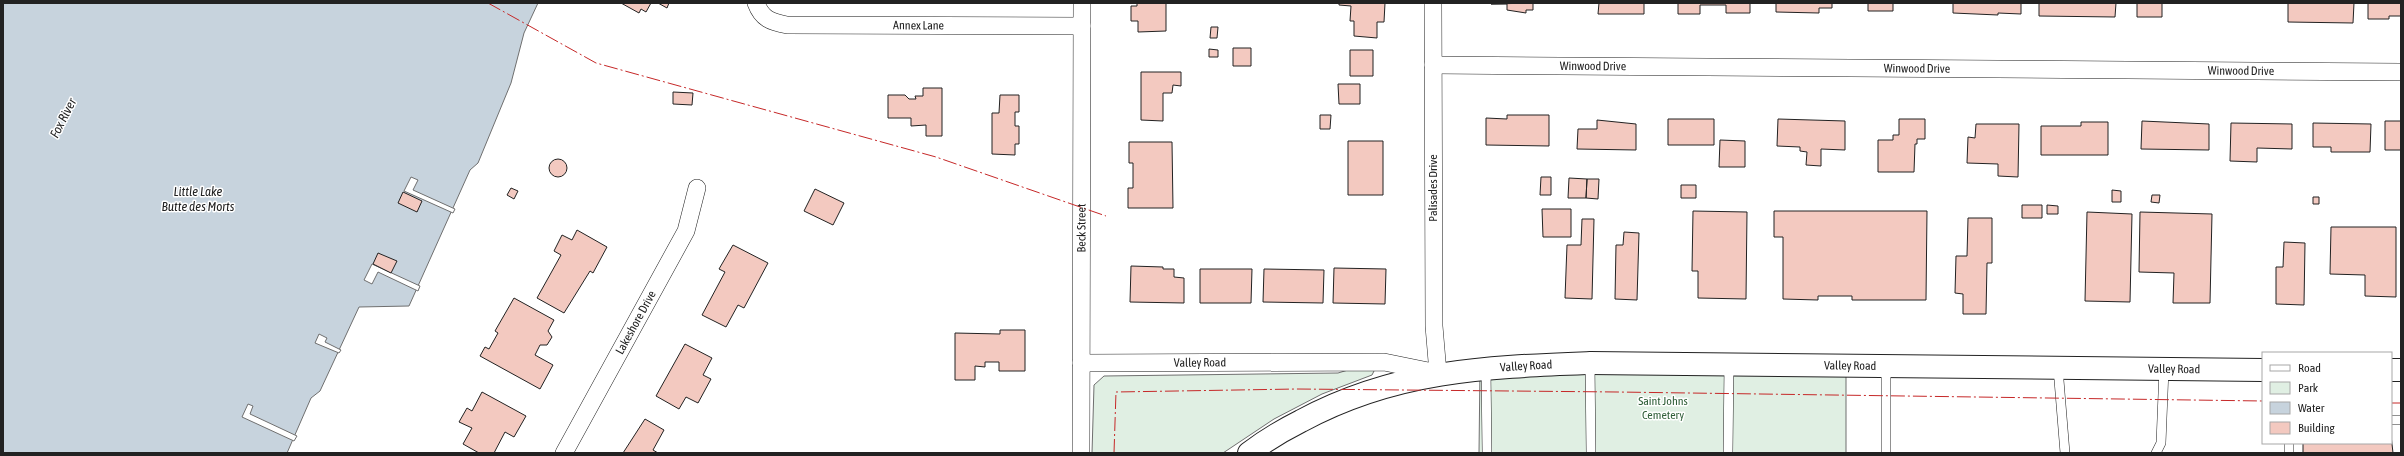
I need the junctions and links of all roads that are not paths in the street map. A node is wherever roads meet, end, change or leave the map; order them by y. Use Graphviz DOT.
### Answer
graph roads {
  1 [pos="1082,3"];
  2 [pos="1433,3"];
  3 [pos="758,8"];
  4 [pos="1082,26"];
  5 [pos="1433,65"];
  6 [pos="2401,72"];
  7 [pos="697,188"];
  8 [pos="1080,363"];
  9 [pos="1590,363"];
  10 [pos="1729,364"];
  11 [pos="1886,366"];
  12 [pos="1486,367"];
  13 [pos="2058,368"];
  14 [pos="2164,369"];
  15 [pos="2262,370"];
  16 [pos="1438,373"];
  17 [pos="564,453"];
  18 [pos="1080,453"];
  19 [pos="1249,453"];
  20 [pos="1487,453"];
  21 [pos="1591,453"];
  22 [pos="1728,453"];
  23 [pos="1886,453"];
  24 [pos="2065,453"];
  25 [pos="2156,453"];
  1 -- 4 [label="street, Beck Street"];
  2 -- 5 [label="street, Palisades Drive"];
  3 -- 4 [label="street, Annex Lane"];
  4 -- 8 [label="street, Beck Street"];
  5 -- 6 [label="street, Winwood Drive"];
  5 -- 16 [label="street, Palisades Drive"];
  7 -- 17 [label="street, Lakeshore Drive"];
  8 -- 16 [label="street, Valley Road"];
  8 -- 18 [label="street, Beck Street"];
  9 -- 10 [label="main road, Valley Road"];
  9 -- 12 [label="main road, Valley Road"];
  9 -- 21 [label="lane"];
  10 -- 11 [label="main road, Valley Road"];
  10 -- 22 [label="lane"];
  11 -- 13 [label="main road, Valley Road"];
  11 -- 23 [label="lane"];
  12 -- 16 [label="main road, Valley Road"];
  12 -- 20 [label="lane"];
  13 -- 14 [label="main road, Valley Road"];
  13 -- 24 [label="lane"];
  14 -- 15 [label="main road, Valley Road"];
  14 -- 25 [label="lane"];
  16 -- 19 [label="main road, Valley Road"];
}
